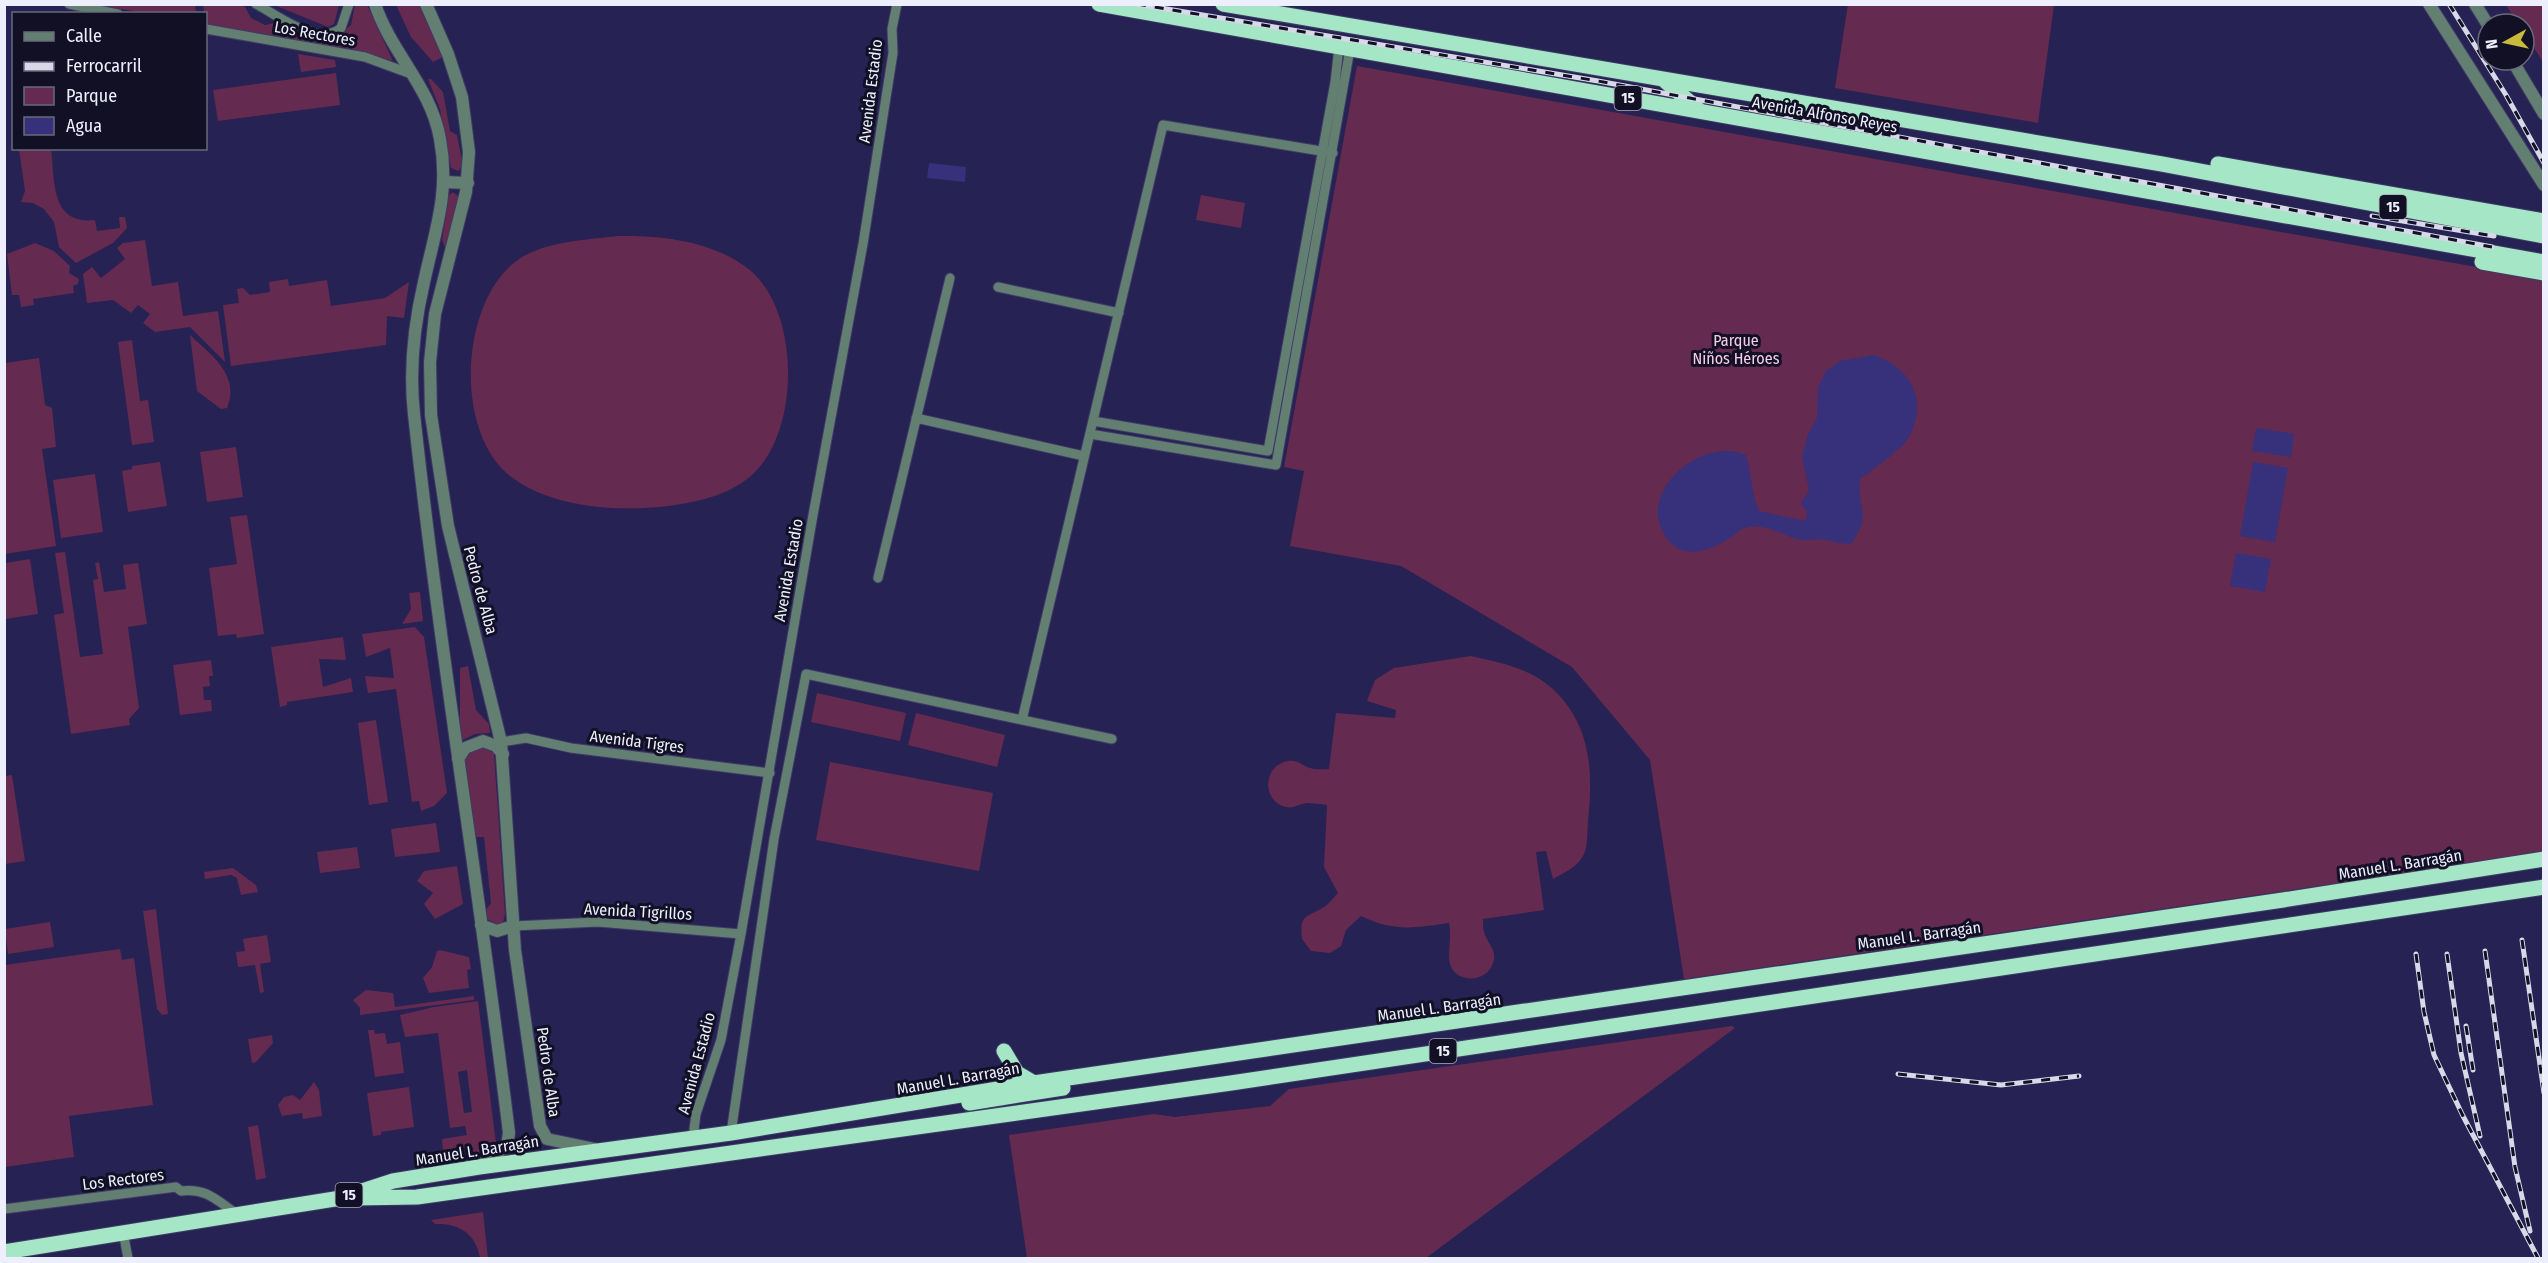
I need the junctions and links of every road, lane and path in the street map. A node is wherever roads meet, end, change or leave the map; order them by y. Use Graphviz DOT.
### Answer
graph roads {
  1 [pos="256,4"];
  2 [pos="350,4"];
  3 [pos="375,4"];
  4 [pos="426,4"];
  5 [pos="897,4"];
  6 [pos="1099,4"];
  7 [pos="1223,4"];
  8 [pos="2429,4"];
  9 [pos="74,5"];
  10 [pos="1252,9"];
  11 [pos="1277,9"];
  12 [pos="108,12"];
  13 [pos="207,28"];
  14 [pos="1309,42"];
  15 [pos="1345,48"];
  16 [pos="2520,72"];
  17 [pos="416,76"];
  18 [pos="1664,80"];
  19 [pos="2540,102"];
  20 [pos="1700,111"];
  21 [pos="2544,114"];
  22 [pos="1323,151"];
  23 [pos="1333,153"];
  24 [pos="2162,164"];
  25 [pos="444,182"];
  26 [pos="468,183"];
  27 [pos="2107,183"];
  28 [pos="2544,185"];
  29 [pos="2544,221"];
  30 [pos="1309,225"];
  31 [pos="1320,227"];
  32 [pos="2544,236"];
  33 [pos="2544,262"];
  34 [pos="2544,273"];
  35 [pos="950,278"];
  36 [pos="998,287"];
  37 [pos="1119,313"];
  38 [pos="916,418"];
  39 [pos="1093,421"];
  40 [pos="1090,434"];
  41 [pos="1084,456"];
  42 [pos="878,578"];
  43 [pos="1022,720"];
  44 [pos="1112,739"];
  45 [pos="502,748"];
  46 [pos="458,759"];
  47 [pos="770,773"];
  48 [pos="2544,859"];
  49 [pos="2544,887"];
  50 [pos="481,925"];
  51 [pos="513,926"];
  52 [pos="741,934"];
  53 [pos="1004,1051"];
  54 [pos="1094,1076"];
  55 [pos="1034,1083"];
  56 [pos="903,1106"];
  57 [pos="731,1133"];
  58 [pos="693,1137"];
  59 [pos="598,1150"];
  60 [pos="478,1167"];
  61 [pos="341,1198"];
  62 [pos="4,1209"];
  63 [pos="237,1214"];
  64 [pos="123,1232"];
  65 [pos="4,1252"];
  66 [pos="128,1258"];
  1 -- 2 [label="street"];
  3 -- 17 [label="street"];
  4 -- 26 [label="street, Pedro de Alba"];
  5 -- 47 [label="street, Avenida Estadio"];
  6 -- 14 [label="highway, Avenida Alfonso Reyes / 15"];
  7 -- 10 [label="highway, Avenida Alfonso Reyes / 15"];
  8 -- 28 [label="street"];
  9 -- 12 [label="street"];
  10 -- 11 [label="highway, Avenida Alfonso Reyes / 15"];
  10 -- 14 [label="highway"];
  11 -- 18 [label="highway, Avenida Alfonso Reyes / 15"];
  13 -- 17 [label="street, Los Rectores"];
  14 -- 15 [label="highway, Avenida Alfonso Reyes / 15"];
  15 -- 20 [label="highway, Avenida Alfonso Reyes / 15"];
  15 -- 22 [label="street"];
  15 -- 23 [label="street"];
  16 -- 19 [label="street"];
  17 -- 25 [label="street"];
  18 -- 20 [label="highway"];
  18 -- 24 [label="highway, Avenida Alfonso Reyes / 15"];
  19 -- 21 [label="street"];
  20 -- 27 [label="highway, Avenida Alfonso Reyes / 15"];
  22 -- 23 [label="street"];
  22 -- 30 [label="street"];
  22 -- 37 [label="street"];
  23 -- 31 [label="street"];
  24 -- 29 [label="highway"];
  24 -- 32 [label="highway, Avenida Alfonso Reyes / 15"];
  25 -- 26 [label="street"];
  25 -- 46 [label="street"];
  26 -- 45 [label="street, Pedro de Alba"];
  27 -- 33 [label="highway, Avenida Alfonso Reyes / 15"];
  27 -- 34 [label="highway"];
  30 -- 31 [label="street"];
  30 -- 39 [label="street"];
  31 -- 40 [label="street"];
  35 -- 38 [label="street"];
  36 -- 37 [label="street"];
  37 -- 39 [label="street"];
  38 -- 41 [label="street"];
  38 -- 42 [label="street"];
  39 -- 40 [label="street"];
  40 -- 41 [label="street"];
  41 -- 43 [label="street"];
  43 -- 44 [label="street"];
  43 -- 57 [label="street"];
  45 -- 46 [label="street"];
  45 -- 47 [label="street, Avenida Tigres"];
  45 -- 51 [label="street, Pedro de Alba"];
  46 -- 50 [label="street"];
  47 -- 52 [label="street, Avenida Estadio"];
  48 -- 54 [label="highway, Manuel L. Barragán / 15"];
  49 -- 61 [label="highway, Manuel L. Barragán / 15"];
  50 -- 51 [label="street"];
  50 -- 60 [label="street"];
  51 -- 52 [label="street, Avenida Tigrillos"];
  51 -- 59 [label="street, Pedro de Alba"];
  52 -- 58 [label="street, Avenida Estadio"];
  53 -- 55 [label="highway"];
  54 -- 55 [label="highway, Manuel L. Barragán / 15"];
  54 -- 56 [label="highway"];
  55 -- 56 [label="highway, Manuel L. Barragán / 15"];
  56 -- 57 [label="highway, Manuel L. Barragán / 15"];
  57 -- 58 [label="highway, Manuel L. Barragán / 15"];
  58 -- 59 [label="highway, Manuel L. Barragán / 15"];
  59 -- 60 [label="highway, Manuel L. Barragán / 15"];
  60 -- 61 [label="highway, Manuel L. Barragán / 15"];
  61 -- 63 [label="highway, Manuel L. Barragán / 15"];
  62 -- 63 [label="street, Los Rectores"];
  63 -- 64 [label="highway, Manuel L. Barragán / 15"];
  64 -- 65 [label="highway, Manuel L. Barragán / 15"];
  64 -- 66 [label="street"];
}
